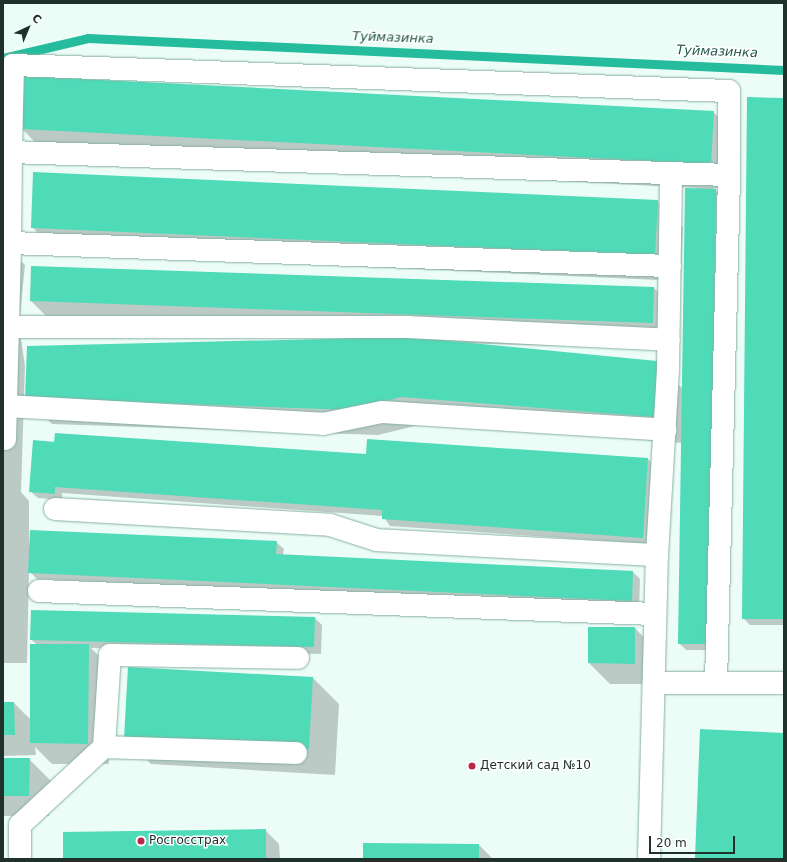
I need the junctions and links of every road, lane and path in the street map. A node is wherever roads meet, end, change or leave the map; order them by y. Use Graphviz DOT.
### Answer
graph roads {
  1 [pos="11,152"];
  2 [pos="671,175"];
  3 [pos="729,175"];
  4 [pos="8,232"];
  5 [pos="670,266"];
  6 [pos="8,327"];
  7 [pos="669,340"];
  8 [pos="6,406"];
  9 [pos="665,430"];
  10 [pos="5,439"];
  11 [pos="55,509"];
  12 [pos="657,555"];
  13 [pos="39,591"];
  14 [pos="655,614"];
  15 [pos="298,658"];
  16 [pos="654,683"];
  17 [pos="716,683"];
  18 [pos="784,683"];
  19 [pos="104,747"];
  20 [pos="296,753"];
  21 [pos="20,859"];
  22 [pos="650,859"];
  1 -- 2 [label="lane"];
  1 -- 3 [label="lane"];
  1 -- 4 [label="lane"];
  2 -- 3 [label="lane"];
  2 -- 5 [label="lane"];
  3 -- 17 [label="lane"];
  4 -- 5 [label="lane"];
  4 -- 6 [label="lane"];
  5 -- 7 [label="lane"];
  6 -- 7 [label="lane"];
  6 -- 8 [label="lane"];
  7 -- 9 [label="lane"];
  8 -- 9 [label="lane"];
  8 -- 10 [label="lane"];
  9 -- 12 [label="lane"];
  11 -- 12 [label="lane"];
  12 -- 14 [label="lane"];
  13 -- 14 [label="lane"];
  14 -- 16 [label="lane"];
  15 -- 19 [label="lane"];
  16 -- 17 [label="lane"];
  16 -- 22 [label="lane"];
  17 -- 18 [label="lane"];
  19 -- 20 [label="lane"];
  19 -- 21 [label="lane"];
}
